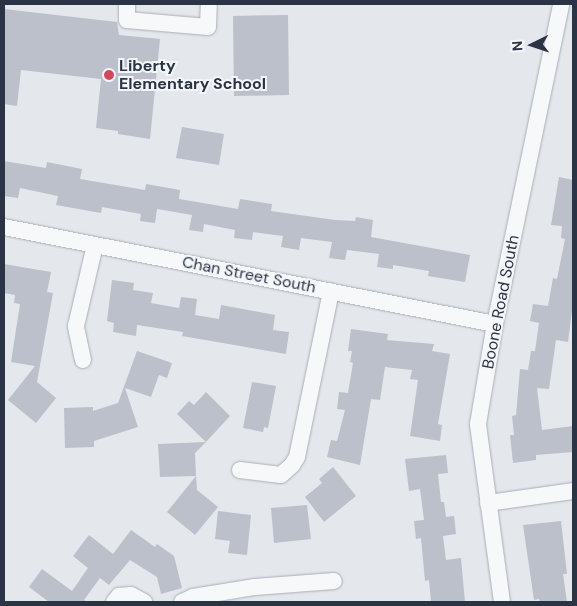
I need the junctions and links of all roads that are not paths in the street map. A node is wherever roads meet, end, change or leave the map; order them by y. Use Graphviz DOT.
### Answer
graph roads {
  1 [pos="127,4"];
  2 [pos="209,4"];
  3 [pos="561,4"];
  4 [pos="4,227"];
  5 [pos="95,245"];
  6 [pos="331,291"];
  7 [pos="495,324"];
  8 [pos="83,360"];
  9 [pos="240,470"];
  10 [pos="573,491"];
  11 [pos="488,503"];
  12 [pos="334,581"];
  13 [pos="114,602"];
  14 [pos="144,602"];
  15 [pos="182,602"];
  16 [pos="502,602"];
  1 -- 2 [label="street"];
  3 -- 7 [label="street, Boone Road South"];
  4 -- 5 [label="street, Chan Street South"];
  5 -- 6 [label="street, Chan Street South"];
  5 -- 8 [label="street"];
  6 -- 7 [label="street, Chan Street South"];
  6 -- 9 [label="street"];
  7 -- 11 [label="street, Boone Road South"];
  10 -- 11 [label="street"];
  11 -- 16 [label="street, Boone Road South"];
  12 -- 15 [label="street"];
  13 -- 14 [label="street"];
}
